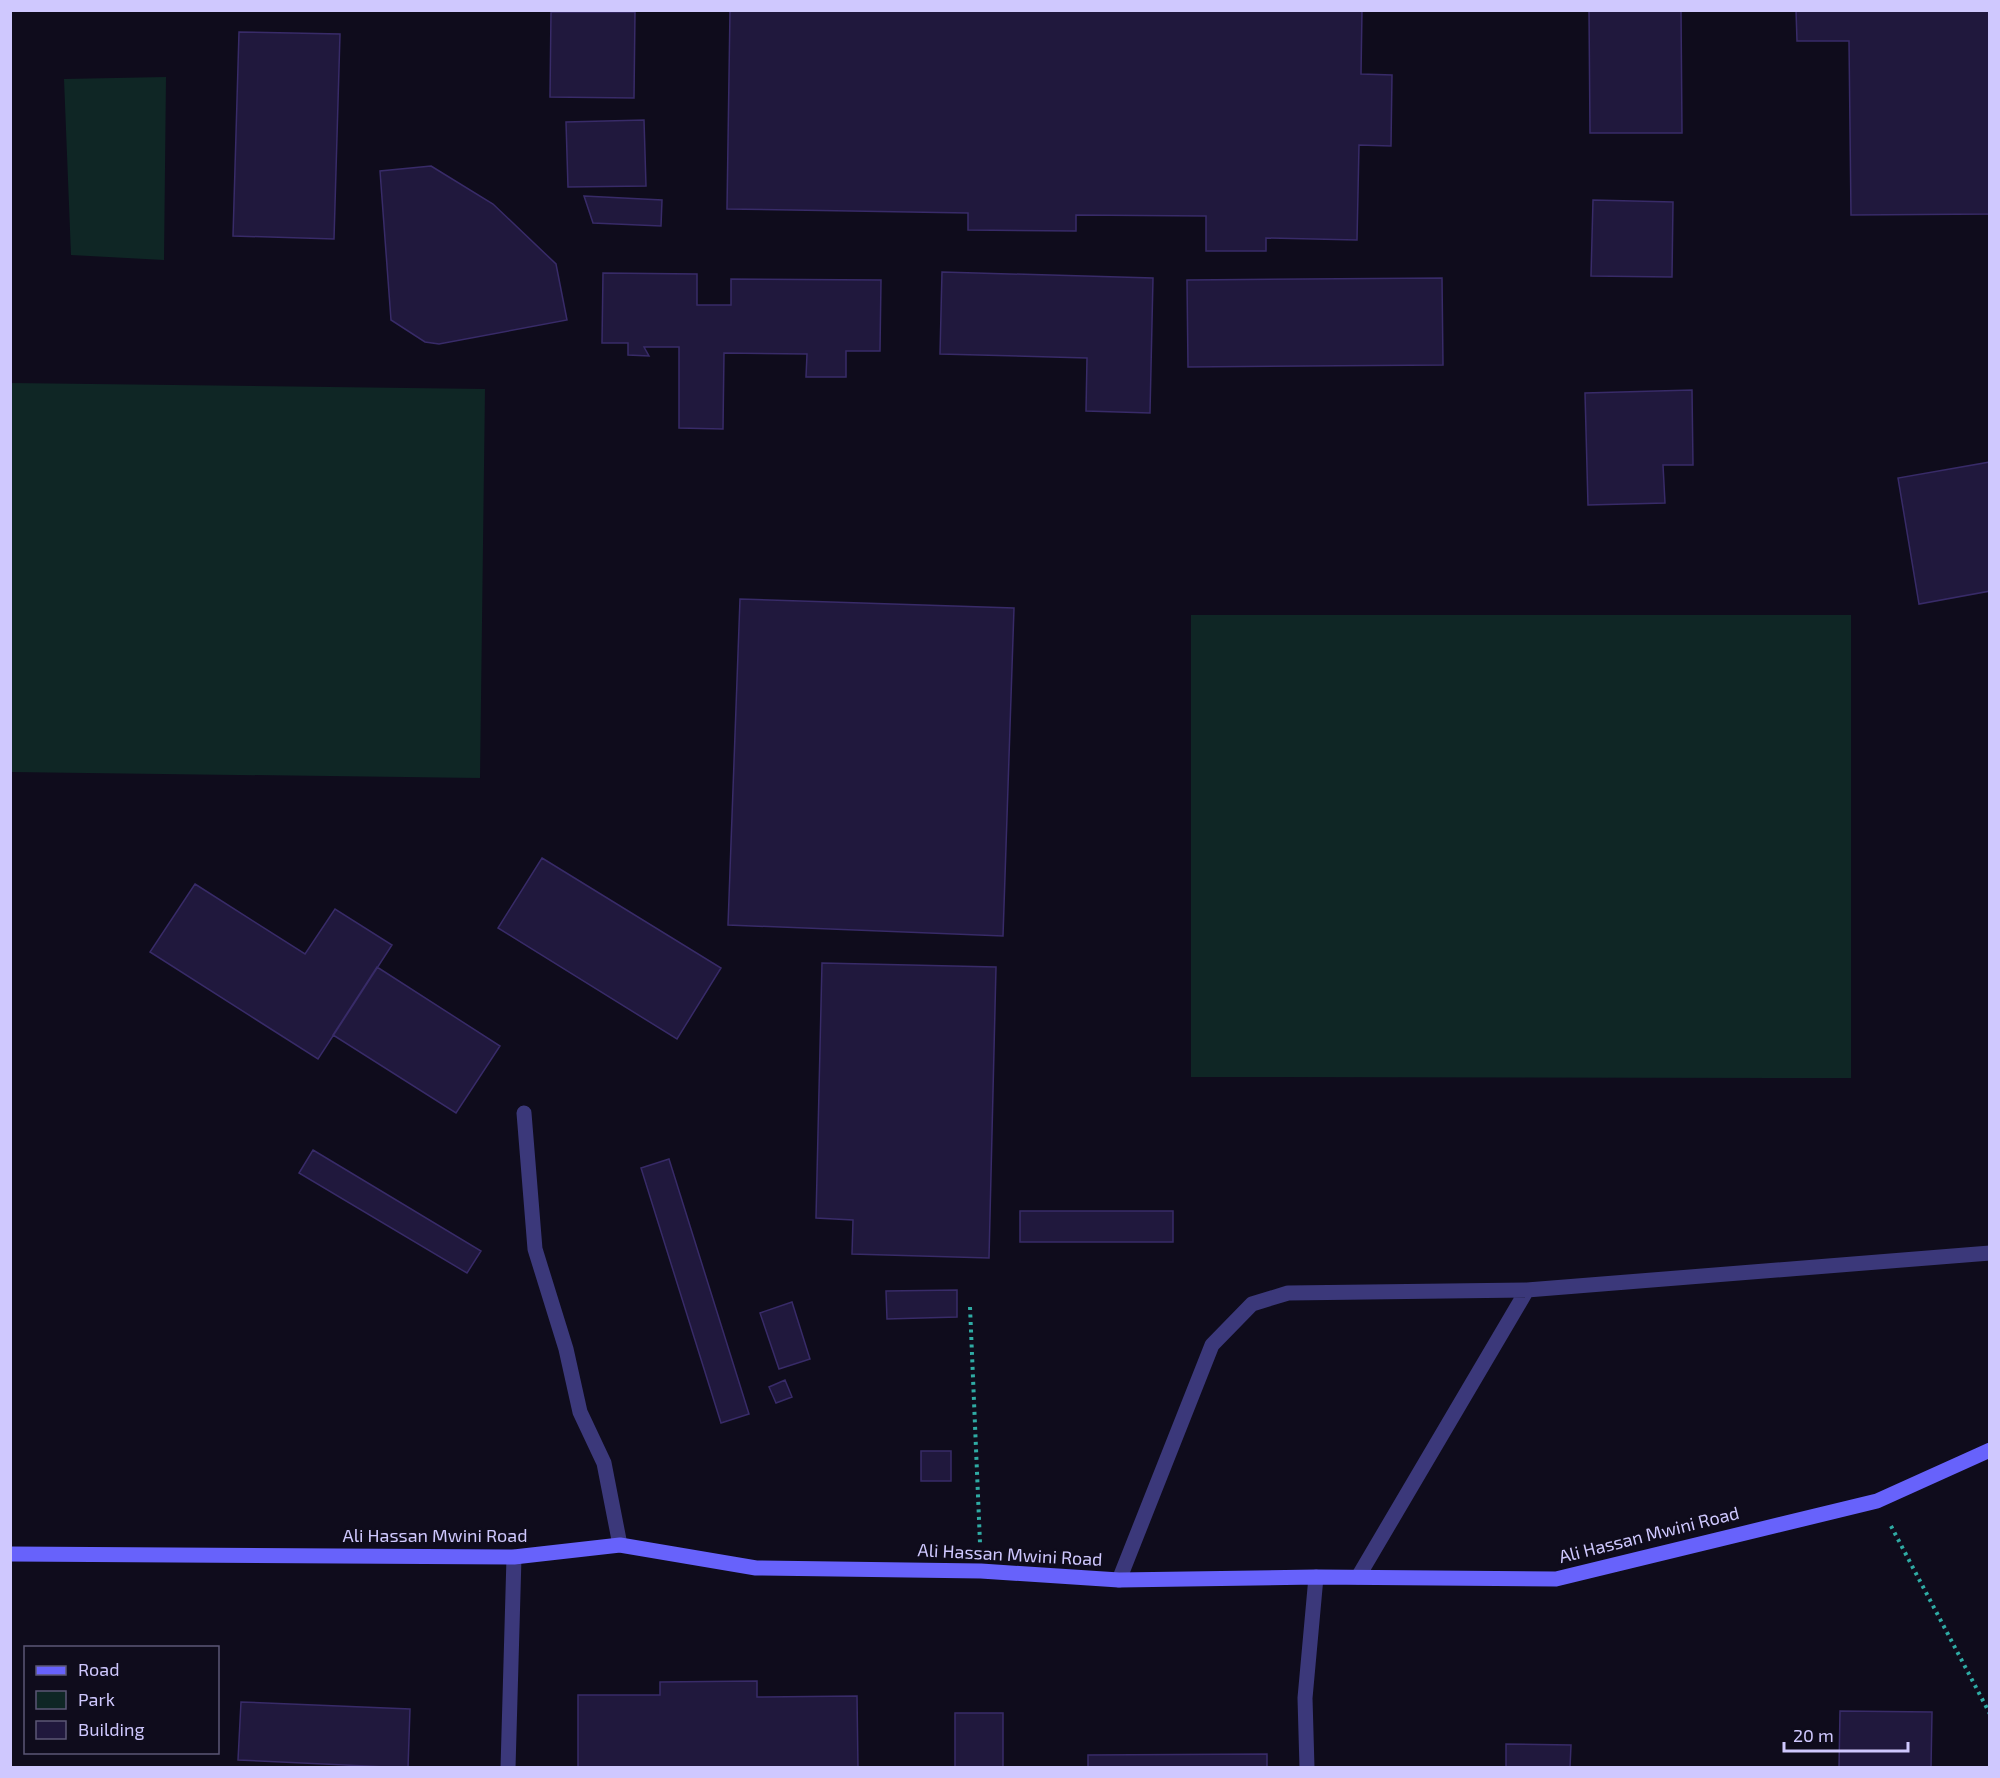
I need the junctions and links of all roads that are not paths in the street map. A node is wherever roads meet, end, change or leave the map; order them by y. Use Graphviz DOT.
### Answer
graph roads {
  1 [pos="524,1113"];
  2 [pos="1989,1253"];
  3 [pos="1527,1290"];
  4 [pos="1989,1450"];
  5 [pos="620,1545"];
  6 [pos="10,1554"];
  7 [pos="514,1557"];
  8 [pos="1316,1577"];
  9 [pos="1358,1577"];
  10 [pos="1119,1580"];
  11 [pos="508,1767"];
  12 [pos="1307,1767"];
  1 -- 5 [label="lane"];
  2 -- 3 [label="lane"];
  3 -- 9 [label="lane"];
  3 -- 10 [label="lane"];
  4 -- 9 [label="main road, Ali Hassan Mwini Road"];
  5 -- 7 [label="main road, Ali Hassan Mwini Road"];
  5 -- 10 [label="main road, Ali Hassan Mwini Road"];
  6 -- 7 [label="main road, Ali Hassan Mwini Road"];
  7 -- 11 [label="lane"];
  8 -- 9 [label="main road, Ali Hassan Mwini Road"];
  8 -- 10 [label="main road, Ali Hassan Mwini Road"];
  8 -- 12 [label="lane"];
}
